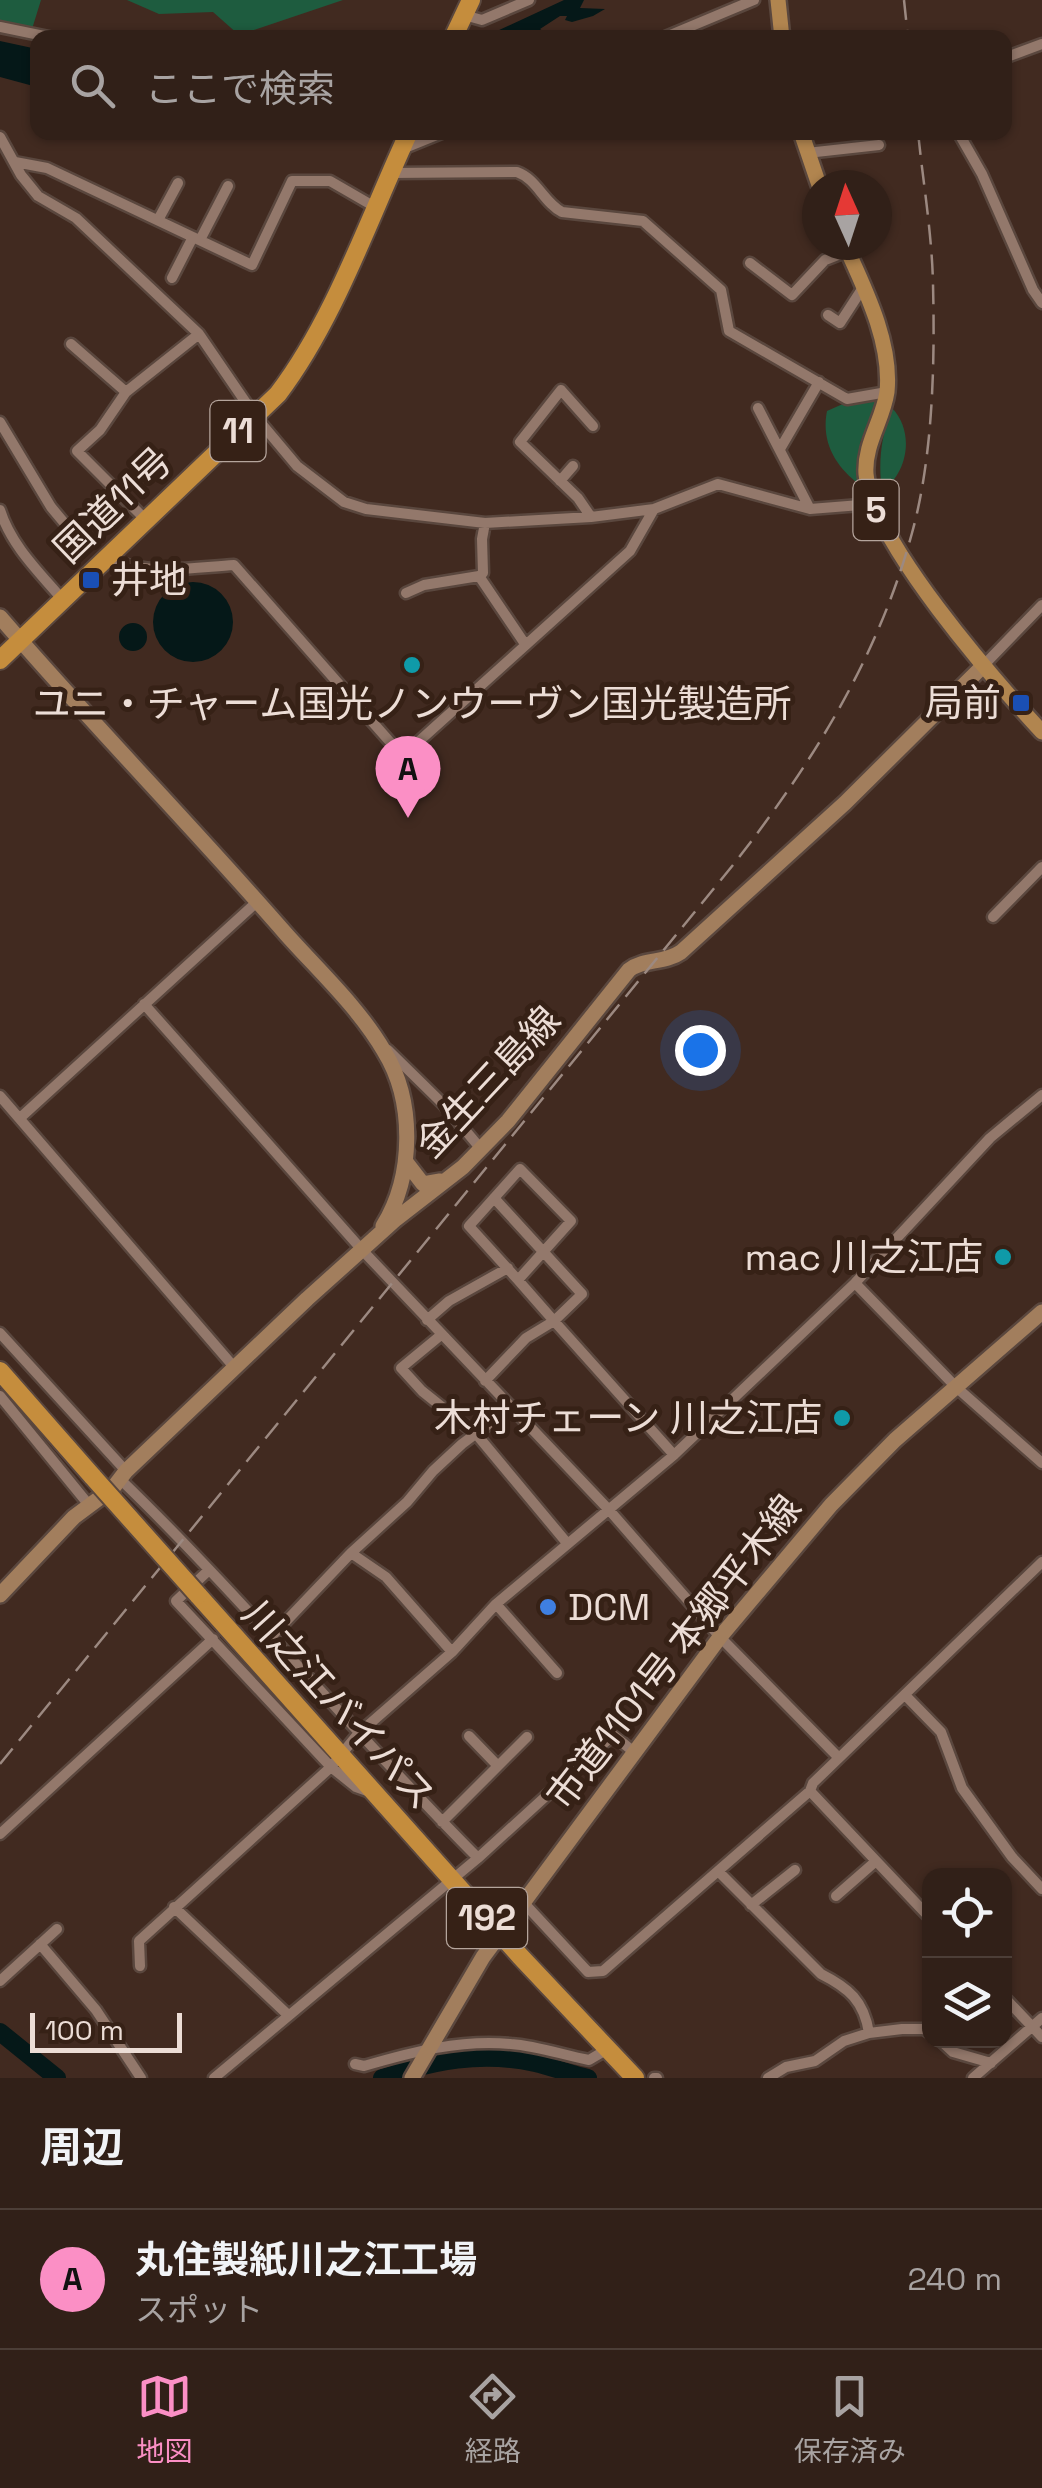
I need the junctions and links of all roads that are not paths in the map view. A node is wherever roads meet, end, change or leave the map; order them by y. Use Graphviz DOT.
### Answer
graph roads {
  1 [pos="529,0"];
  2 [pos="754,0"];
  3 [pos="778,0"];
  4 [pos="457,24"];
  5 [pos="0,26"];
  6 [pos="682,30"];
  7 [pos="781,30"];
  8 [pos="30,33"];
  9 [pos="1042,44"];
  10 [pos="1012,55"];
  11 [pos="0,137"];
  12 [pos="803,140"];
  13 [pos="963,140"];
  14 [pos="405,141"];
  15 [pos="879,145"];
  16 [pos="807,153"];
  17 [pos="15,162"];
  18 [pos="813,170"];
  19 [pos="390,174"];
  20 [pos="178,183"];
  21 [pos="228,186"];
  22 [pos="375,207"];
  23 [pos="158,220"];
  24 [pos="197,238"];
  25 [pos="825,260"];
  26 [pos="852,260"];
  27 [pos="750,263"];
  28 [pos="172,278"];
  29 [pos="864,286"];
  30 [pos="1037,288"];
  31 [pos="1042,303"];
  32 [pos="828,315"];
  33 [pos="199,334"];
  34 [pos="71,344"];
  35 [pos="820,382"];
  36 [pos="126,392"];
  37 [pos="886,392"];
  38 [pos="758,408"];
  39 [pos="254,416"];
  40 [pos="0,422"];
  41 [pos="593,426"];
  42 [pos="780,449"];
  43 [pos="573,466"];
  44 [pos="560,481"];
  45 [pos="873,504"];
  46 [pos="654,509"];
  47 [pos="810,509"];
  48 [pos="0,510"];
  49 [pos="591,517"];
  50 [pos="145,519"];
  51 [pos="486,523"];
  52 [pos="66,525"];
  53 [pos="104,558"];
  54 [pos="479,576"];
  55 [pos="406,593"];
  56 [pos="62,599"];
  57 [pos="1042,606"];
  58 [pos="0,617"];
  59 [pos="20,640"];
  60 [pos="525,644"];
  61 [pos="0,660"];
  62 [pos="983,666"];
  63 [pos="1042,732"];
  64 [pos="1042,867"];
  65 [pos="258,901"];
  66 [pos="992,917"];
  67 [pos="144,1004"];
  68 [pos="373,1035"];
  69 [pos="1042,1094"];
  70 [pos="0,1096"];
  71 [pos="20,1118"];
  72 [pos="481,1149"];
  73 [pos="406,1162"];
  74 [pos="449,1178"];
  75 [pos="400,1182"];
  76 [pos="423,1196"];
  77 [pos="494,1198"];
  78 [pos="366,1248"];
  79 [pos="544,1251"];
  80 [pos="508,1268"];
  81 [pos="518,1280"];
  82 [pos="855,1283"];
  83 [pos="1042,1312"];
  84 [pos="428,1320"];
  85 [pos="554,1321"];
  86 [pos="0,1333"];
  87 [pos="441,1335"];
  88 [pos="234,1367"];
  89 [pos="0,1371"];
  90 [pos="484,1381"];
  91 [pos="956,1387"];
  92 [pos="0,1396"];
  93 [pos="510,1408"];
  94 [pos="477,1435"];
  95 [pos="674,1455"];
  96 [pos="1042,1463"];
  97 [pos="123,1475"];
  98 [pos="88,1504"];
  99 [pos="610,1511"];
  100 [pos="567,1543"];
  101 [pos="351,1553"];
  102 [pos="1042,1562"];
  103 [pos="209,1570"];
  104 [pos="0,1594"];
  105 [pos="496,1604"];
  106 [pos="271,1637"];
  107 [pos="720,1637"];
  108 [pos="213,1638"];
  109 [pos="452,1652"];
  110 [pos="557,1673"];
  111 [pos="905,1695"];
  112 [pos="358,1734"];
  113 [pos="469,1736"];
  114 [pos="527,1738"];
  115 [pos="634,1752"];
  116 [pos="839,1758"];
  117 [pos="336,1762"];
  118 [pos="498,1766"];
  119 [pos="810,1791"];
  120 [pos="442,1822"];
  121 [pos="0,1834"];
  122 [pos="478,1858"];
  123 [pos="876,1861"];
  124 [pos="795,1870"];
  125 [pos="719,1872"];
  126 [pos="452,1880"];
  127 [pos="1042,1889"];
  128 [pos="836,1896"];
  129 [pos="522,1902"];
  130 [pos="752,1905"];
  131 [pos="174,1907"];
  132 [pos="922,1910"];
  133 [pos="57,1930"];
  134 [pos="500,1934"];
  135 [pos="40,1944"];
  136 [pos="140,1966"];
  137 [pos="0,1981"];
  138 [pos="1012,2006"];
  139 [pos="287,2014"];
  140 [pos="1042,2018"];
  141 [pos="1033,2028"];
  142 [pos="922,2032"];
  143 [pos="870,2033"];
  144 [pos="1042,2038"];
  145 [pos="431,2048"];
  146 [pos="948,2048"];
  147 [pos="606,2050"];
  148 [pos="991,2063"];
  149 [pos="356,2064"];
  150 [pos="413,2076"];
  151 [pos="142,2078"];
  152 [pos="214,2078"];
  153 [pos="635,2078"];
  154 [pos="768,2078"];
  155 [pos="973,2078"];
  1 -- 4 [label="street"];
  2 -- 6 [label="street"];
  3 -- 7 [label="main road"];
  5 -- 8 [label="street"];
  9 -- 10 [label="street"];
  11 -- 17 [label="street"];
  12 -- 16 [label="main road"];
  13 -- 30 [label="street"];
  14 -- 19 [label="highway, 国道11号 / 11"];
  15 -- 16 [label="street"];
  16 -- 18 [label="main road"];
  17 -- 23 [label="street"];
  17 -- 33 [label="street"];
  19 -- 22 [label="highway, 国道11号 / 11"];
  19 -- 35 [label="street"];
  20 -- 23 [label="street"];
  21 -- 24 [label="street"];
  22 -- 24 [label="street"];
  22 -- 39 [label="highway, 国道11号 / 11"];
  23 -- 24 [label="street"];
  24 -- 28 [label="street"];
  25 -- 27 [label="street"];
  26 -- 29 [label="main road, 5"];
  29 -- 32 [label="street"];
  29 -- 37 [label="main road, 5"];
  30 -- 31 [label="street"];
  33 -- 36 [label="street"];
  33 -- 39 [label="street"];
  34 -- 36 [label="street"];
  35 -- 37 [label="street"];
  35 -- 42 [label="street"];
  36 -- 50 [label="street"];
  37 -- 45 [label="main road, 5"];
  38 -- 42 [label="street"];
  39 -- 50 [label="highway, 国道11号 / 11"];
  39 -- 51 [label="street"];
  40 -- 52 [label="street"];
  41 -- 44 [label="street"];
  42 -- 47 [label="street"];
  43 -- 44 [label="street"];
  44 -- 49 [label="street"];
  45 -- 47 [label="street"];
  45 -- 62 [label="main road, 5"];
  46 -- 47 [label="street"];
  46 -- 49 [label="street"];
  46 -- 60 [label="street"];
  48 -- 56 [label="street"];
  49 -- 51 [label="street"];
  50 -- 53 [label="highway, 国道11号 / 11"];
  51 -- 54 [label="street"];
  53 -- 56 [label="highway, 国道11号 / 11"];
  53 -- 60 [label="street"];
  54 -- 55 [label="street"];
  54 -- 60 [label="street"];
  56 -- 59 [label="highway, 国道11号 / 11"];
  57 -- 62 [label="street"];
  58 -- 59 [label="street"];
  59 -- 61 [label="highway, 国道11号 / 11"];
  59 -- 65 [label="street"];
  62 -- 63 [label="main road, 5"];
  62 -- 72 [label="street, 金生三島線"];
  64 -- 66 [label="street"];
  65 -- 67 [label="street"];
  65 -- 68 [label="street"];
  67 -- 71 [label="street"];
  67 -- 78 [label="street"];
  68 -- 72 [label="street"];
  68 -- 73 [label="street"];
  69 -- 82 [label="street"];
  70 -- 71 [label="street"];
  71 -- 88 [label="street"];
  72 -- 74 [label="street, 金生三島線"];
  73 -- 74 [label="street"];
  73 -- 75 [label="street"];
  74 -- 76 [label="street, 金生三島線"];
  75 -- 76 [label="street"];
  75 -- 78 [label="street"];
  76 -- 78 [label="street, 金生三島線"];
  77 -- 79 [label="street"];
  77 -- 79 [label="street"];
  77 -- 80 [label="street"];
  78 -- 84 [label="street"];
  78 -- 88 [label="street, 金生三島線"];
  79 -- 81 [label="street"];
  79 -- 85 [label="street"];
  80 -- 81 [label="street"];
  80 -- 84 [label="street"];
  81 -- 85 [label="street"];
  82 -- 91 [label="street"];
  82 -- 95 [label="street"];
  83 -- 91 [label="street, 市道1101号 本郷平木線"];
  84 -- 87 [label="street"];
  85 -- 90 [label="street"];
  85 -- 95 [label="street"];
  86 -- 97 [label="street"];
  87 -- 90 [label="street"];
  87 -- 94 [label="street"];
  88 -- 97 [label="street, 金生三島線"];
  89 -- 117 [label="highway, 川之江バイパス / 192, bridge"];
  90 -- 93 [label="street"];
  91 -- 96 [label="street"];
  91 -- 107 [label="street, 市道1101号 本郷平木線"];
  92 -- 98 [label="street"];
  93 -- 94 [label="street"];
  93 -- 99 [label="street"];
  94 -- 100 [label="street"];
  94 -- 101 [label="street"];
  95 -- 99 [label="street"];
  97 -- 98 [label="street, 金生三島線"];
  97 -- 103 [label="street"];
  98 -- 104 [label="street, 金生三島線"];
  99 -- 100 [label="street"];
  99 -- 107 [label="street"];
  100 -- 105 [label="street"];
  101 -- 106 [label="street"];
  101 -- 109 [label="street"];
  102 -- 111 [label="street"];
  103 -- 106 [label="street"];
  103 -- 108 [label="street"];
  105 -- 109 [label="street"];
  105 -- 110 [label="street"];
  106 -- 112 [label="street"];
  107 -- 115 [label="street, 市道1101号 本郷平木線"];
  107 -- 116 [label="street"];
  108 -- 117 [label="street"];
  108 -- 121 [label="street"];
  109 -- 112 [label="street"];
  111 -- 116 [label="street"];
  111 -- 127 [label="street"];
  112 -- 117 [label="street"];
  112 -- 120 [label="street"];
  113 -- 118 [label="street"];
  114 -- 118 [label="street"];
  115 -- 122 [label="street"];
  115 -- 129 [label="street, 市道1101号 本郷平木線"];
  116 -- 119 [label="street"];
  117 -- 126 [label="highway, 川之江バイパス / 192"];
  117 -- 131 [label="street"];
  118 -- 120 [label="street"];
  119 -- 123 [label="street"];
  119 -- 125 [label="street"];
  120 -- 122 [label="street"];
  122 -- 126 [label="street"];
  123 -- 128 [label="street"];
  123 -- 132 [label="street"];
  124 -- 130 [label="street"];
  125 -- 129 [label="street"];
  125 -- 130 [label="street"];
  126 -- 134 [label="highway, 川之江バイパス / 192"];
  126 -- 139 [label="street"];
  129 -- 134 [label="street, 市道1101号 本郷平木線"];
  130 -- 143 [label="street"];
  131 -- 136 [label="street"];
  131 -- 139 [label="street"];
  133 -- 135 [label="street"];
  134 -- 145 [label="street, 市道1101号 本郷平木線"];
  134 -- 147 [label="highway, 川之江バイパス / 192"];
  135 -- 137 [label="street"];
  135 -- 151 [label="street"];
  138 -- 141 [label="street"];
  139 -- 152 [label="street"];
  140 -- 141 [label="street"];
  141 -- 144 [label="street"];
  141 -- 148 [label="street"];
  142 -- 143 [label="street"];
  143 -- 154 [label="street"];
  145 -- 147 [label="street"];
  145 -- 149 [label="street"];
  145 -- 150 [label="street, 市道1101号 本郷平木線"];
  146 -- 148 [label="street"];
  147 -- 153 [label="highway, 川之江バイパス / 192"];
  148 -- 155 [label="street"];
}
